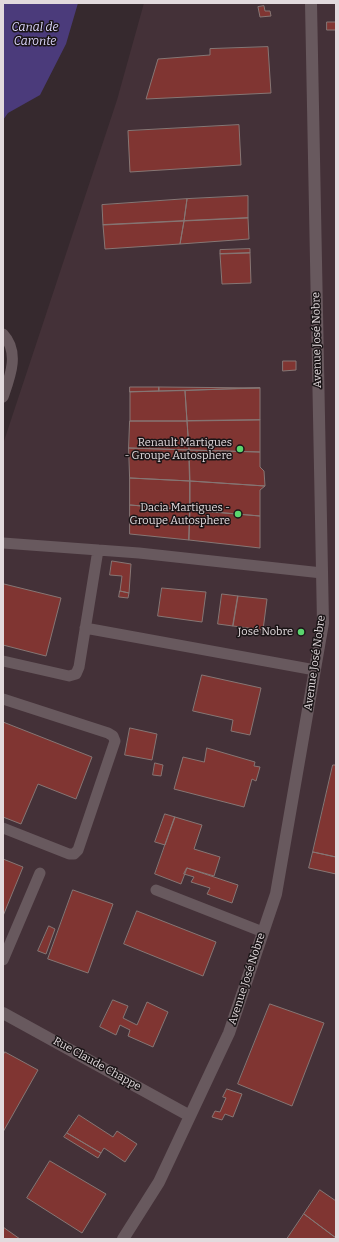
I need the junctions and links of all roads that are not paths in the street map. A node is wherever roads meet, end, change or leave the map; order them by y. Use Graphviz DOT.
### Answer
graph roads {
  1 [pos="311,3"];
  2 [pos="3,334"];
  3 [pos="3,397"];
  4 [pos="3,543"];
  5 [pos="98,550"];
  6 [pos="322,573"];
  7 [pos="86,628"];
  8 [pos="3,661"];
  9 [pos="314,670"];
  10 [pos="3,699"];
  11 [pos="3,828"];
  12 [pos="40,873"];
  13 [pos="156,890"];
  14 [pos="263,932"];
  15 [pos="3,960"];
  16 [pos="3,1013"];
  17 [pos="190,1116"];
  18 [pos="123,1239"];
  1 -- 6 [label="street, Avenue José Nobre"];
  2 -- 3 [label="lane"];
  4 -- 5 [label="lane"];
  5 -- 6 [label="lane"];
  5 -- 7 [label="lane"];
  6 -- 9 [label="street, Avenue José Nobre"];
  7 -- 8 [label="lane"];
  7 -- 9 [label="lane"];
  9 -- 14 [label="street, Avenue José Nobre"];
  10 -- 11 [label="lane"];
  12 -- 15 [label="lane"];
  13 -- 14 [label="lane"];
  14 -- 17 [label="street, Avenue José Nobre"];
  16 -- 17 [label="street, Rue Claude Chappe"];
  17 -- 18 [label="street, Avenue José Nobre"];
}
